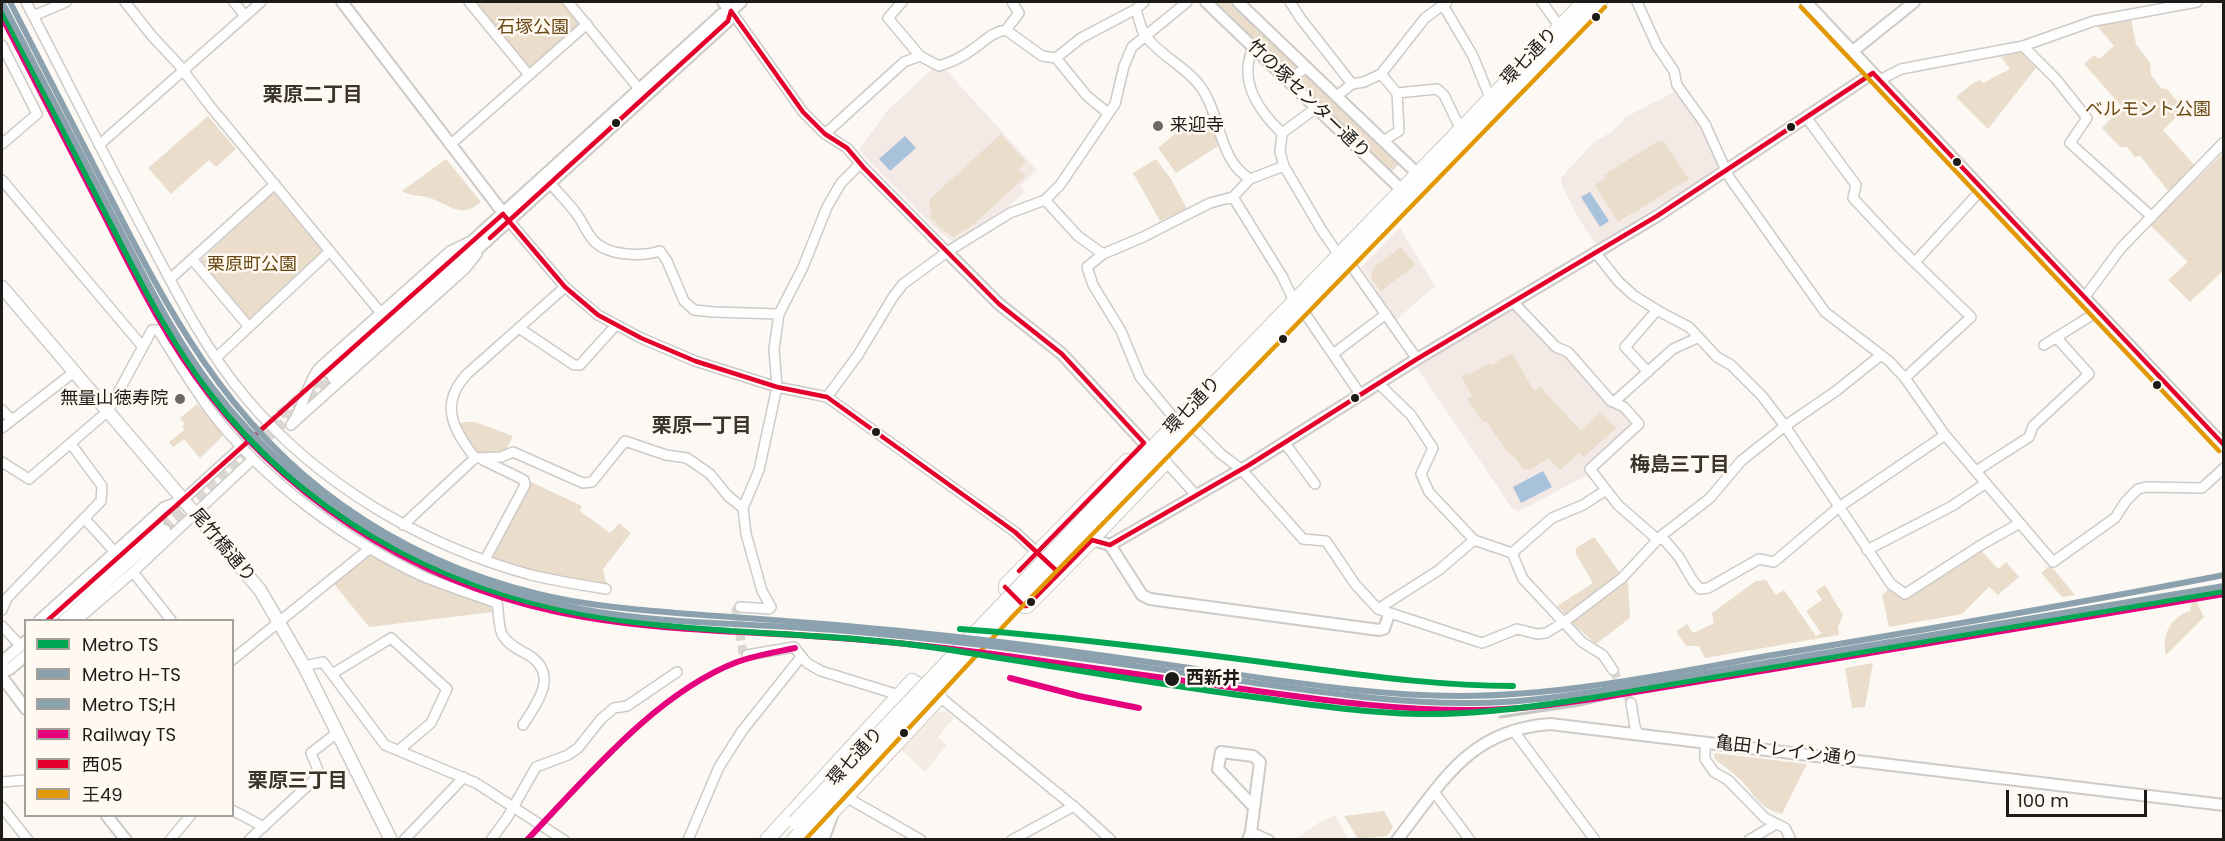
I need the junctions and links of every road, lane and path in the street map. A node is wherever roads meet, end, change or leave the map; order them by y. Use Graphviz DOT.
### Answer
graph roads {
  1 [pos="26,2"];
  2 [pos="66,2"];
  3 [pos="125,2"];
  4 [pos="234,2"];
  5 [pos="261,2"];
  6 [pos="342,2"];
  7 [pos="469,2"];
  8 [pos="568,2"];
  9 [pos="723,2"];
  10 [pos="741,2"];
  11 [pos="902,2"];
  12 [pos="1012,2"];
  13 [pos="1144,2"];
  14 [pos="1187,2"];
  15 [pos="1206,2"];
  16 [pos="1239,2"];
  17 [pos="1290,2"];
  18 [pos="1542,2"];
  19 [pos="1584,2"];
  20 [pos="1600,2"];
  21 [pos="1637,2"];
  22 [pos="1806,2"];
  23 [pos="1914,2"];
  24 [pos="2197,2"];
  25 [pos="1445,3"];
  26 [pos="1136,9"];
  27 [pos="731,11"];
  28 [pos="33,16"];
  29 [pos="245,16"];
  30 [pos="586,24"];
  31 [pos="1560,27"];
  32 [pos="1006,30"];
  33 [pos="1145,35"];
  34 [pos="2023,46"];
  35 [pos="2,48"];
  36 [pos="1253,48"];
  37 [pos="1853,51"];
  38 [pos="920,56"];
  39 [pos="1056,58"];
  40 [pos="1307,68"];
  41 [pos="183,71"];
  42 [pos="1382,74"];
  43 [pos="529,75"];
  44 [pos="1877,76"];
  45 [pos="1352,84"];
  46 [pos="1293,86"];
  47 [pos="643,93"];
  48 [pos="1397,93"];
  49 [pos="1337,96"];
  50 [pos="1490,98"];
  51 [pos="1316,108"];
  52 [pos="1108,113"];
  53 [pos="1806,117"];
  54 [pos="1460,128"];
  55 [pos="1282,133"];
  56 [pos="825,134"];
  57 [pos="1383,141"];
  58 [pos="2223,142"];
  59 [pos="2,144"];
  60 [pos="99,145"];
  61 [pos="450,145"];
  62 [pos="860,164"];
  63 [pos="1284,166"];
  64 [pos="1727,170"];
  65 [pos="1421,177"];
  66 [pos="1250,179"];
  67 [pos="2,180"];
  68 [pos="550,183"];
  69 [pos="275,184"];
  70 [pos="1982,189"];
  71 [pos="1406,194"];
  72 [pos="1233,197"];
  73 [pos="1045,200"];
  74 [pos="506,217"];
  75 [pos="2152,217"];
  76 [pos="478,243"];
  77 [pos="330,251"];
  78 [pos="947,252"];
  79 [pos="1595,252"];
  80 [pos="1103,255"];
  81 [pos="1343,258"];
  82 [pos="192,259"];
  83 [pos="1915,262"];
  84 [pos="170,279"];
  85 [pos="2,287"];
  86 [pos="565,287"];
  87 [pos="2084,298"];
  88 [pos="1513,302"];
  89 [pos="1298,305"];
  90 [pos="1657,310"];
  91 [pos="2097,312"];
  92 [pos="381,313"];
  93 [pos="778,314"];
  94 [pos="1386,314"];
  95 [pos="616,325"];
  96 [pos="249,327"];
  97 [pos="519,328"];
  98 [pos="2056,337"];
  99 [pos="1697,338"];
  100 [pos="2044,345"];
  101 [pos="143,347"];
  102 [pos="1333,354"];
  103 [pos="1881,355"];
  104 [pos="216,358"];
  105 [pos="1417,359"];
  106 [pos="74,372"];
  107 [pos="1648,372"];
  108 [pos="330,375"];
  109 [pos="1905,378"];
  110 [pos="1378,383"];
  111 [pos="777,387"];
  112 [pos="1360,394"];
  113 [pos="827,397"];
  114 [pos="1614,402"];
  115 [pos="2,410"];
  116 [pos="1197,410"];
  117 [pos="108,411"];
  118 [pos="1174,418"];
  119 [pos="12,420"];
  120 [pos="291,425"];
  121 [pos="1785,426"];
  122 [pos="1194,427"];
  123 [pos="2,428"];
  124 [pos="281,435"];
  125 [pos="1945,435"];
  126 [pos="1284,442"];
  127 [pos="1144,443"];
  128 [pos="71,444"];
  129 [pos="2223,446"];
  130 [pos="241,447"];
  131 [pos="478,458"];
  132 [pos="254,459"];
  133 [pos="2,462"];
  134 [pos="1166,462"];
  135 [pos="2223,468"];
  136 [pos="1241,469"];
  137 [pos="1976,471"];
  138 [pos="1986,483"];
  139 [pos="1315,484"];
  140 [pos="1606,490"];
  141 [pos="1196,495"];
  142 [pos="183,500"];
  143 [pos="1839,507"];
  144 [pos="743,508"];
  145 [pos="194,512"];
  146 [pos="85,519"];
  147 [pos="2020,523"];
  148 [pos="403,525"];
  149 [pos="1660,538"];
  150 [pos="1094,540"];
  151 [pos="1474,540"];
  152 [pos="1110,545"];
  153 [pos="369,549"];
  154 [pos="1867,550"];
  155 [pos="114,551"];
  156 [pos="1037,552"];
  157 [pos="1512,553"];
  158 [pos="485,560"];
  159 [pos="133,572"];
  160 [pos="1059,573"];
  161 [pos="606,589"];
  162 [pos="740,607"];
  163 [pos="1378,609"];
  164 [pos="2,610"];
  165 [pos="1389,614"];
  166 [pos="41,619"];
  167 [pos="50,619"];
  168 [pos="66,619"];
  169 [pos="79,619"];
  170 [pos="169,619"];
  171 [pos="280,622"];
  172 [pos="1564,622"];
  173 [pos="2,626"];
  174 [pos="21,647"];
  175 [pos="747,655"];
  176 [pos="801,657"];
  177 [pos="234,658"];
  178 [pos="2,665"];
  179 [pos="304,666"];
  180 [pos="1613,670"];
  181 [pos="2,672"];
  182 [pos="677,672"];
  183 [pos="332,674"];
  184 [pos="2,677"];
  185 [pos="899,695"];
  186 [pos="940,697"];
  187 [pos="24,702"];
  188 [pos="1630,702"];
  189 [pos="523,725"];
  190 [pos="1513,730"];
  191 [pos="338,732"];
  192 [pos="1638,733"];
  193 [pos="1706,742"];
  194 [pos="399,750"];
  195 [pos="464,777"];
  196 [pos="24,780"];
  197 [pos="2,782"];
  198 [pos="1434,792"];
  199 [pos="846,797"];
  200 [pos="2223,805"];
  201 [pos="1074,806"];
  202 [pos="2,807"];
  203 [pos="514,807"];
  204 [pos="1254,807"];
  205 [pos="834,810"];
  206 [pos="234,811"];
  207 [pos="108,817"];
  208 [pos="189,817"];
  209 [pos="1776,824"];
  210 [pos="264,827"];
  211 [pos="799,833"];
  212 [pos="1250,836"];
  213 [pos="28,840"];
  214 [pos="126,840"];
  215 [pos="170,840"];
  216 [pos="249,840"];
  217 [pos="392,840"];
  218 [pos="404,840"];
  219 [pos="491,840"];
  220 [pos="564,840"];
  221 [pos="688,840"];
  222 [pos="767,840"];
  223 [pos="779,840"];
  224 [pos="823,840"];
  225 [pos="921,840"];
  226 [pos="1012,840"];
  227 [pos="1111,840"];
  228 [pos="1269,840"];
  229 [pos="1397,840"];
  230 [pos="1470,840"];
  231 [pos="1595,840"];
  232 [pos="1749,840"];
  233 [pos="1791,840"];
  1 -- 28 [label="street"];
  2 -- 28 [label="street"];
  3 -- 41 [label="street"];
  4 -- 29 [label="street"];
  5 -- 29 [label="street"];
  6 -- 61 [label="street"];
  7 -- 43 [label="street"];
  8 -- 30 [label="street"];
  9 -- 27 [label="street"];
  10 -- 27 [label="street"];
  11 -- 38 [label="street"];
  12 -- 32 [label="street"];
  13 -- 26 [label="street"];
  14 -- 33 [label="street"];
  15 -- 36 [label="street, 竹の塚センター通り"];
  16 -- 40 [label="street, 竹の塚センター通り"];
  17 -- 45 [label="street"];
  18 -- 31 [label="street"];
  19 -- 31 [label="main road, 環七通り"];
  20 -- 65 [label="main road, 環七通り"];
  21 -- 64 [label="street"];
  22 -- 37 [label="street"];
  23 -- 37 [label="street"];
  24 -- 34 [label="street"];
  25 -- 42 [label="street"];
  25 -- 50 [label="street"];
  26 -- 33 [label="street"];
  26 -- 39 [label="street"];
  27 -- 47 [label="street"];
  27 -- 56 [label="street"];
  28 -- 60 [label="street"];
  29 -- 41 [label="street"];
  30 -- 43 [label="street"];
  30 -- 47 [label="street"];
  31 -- 50 [label="main road, 環七通り"];
  32 -- 38 [label="street"];
  32 -- 39 [label="street"];
  33 -- 52 [label="street"];
  33 -- 66 [label="street"];
  34 -- 44 [label="street"];
  34 -- 75 [label="street"];
  35 -- 59 [label="street"];
  36 -- 46 [label="street, 竹の塚センター通り"];
  36 -- 55 [label="street"];
  37 -- 44 [label="street"];
  38 -- 56 [label="street"];
  39 -- 52 [label="street"];
  40 -- 46 [label="street"];
  40 -- 49 [label="street, 竹の塚センター通り"];
  41 -- 60 [label="street"];
  41 -- 69 [label="street"];
  42 -- 45 [label="street"];
  42 -- 48 [label="street"];
  43 -- 61 [label="street"];
  44 -- 53 [label="street"];
  44 -- 70 [label="street"];
  45 -- 49 [label="street"];
  46 -- 51 [label="street, 竹の塚センター通り"];
  47 -- 68 [label="street"];
  47 -- 74 [label="street"];
  48 -- 54 [label="street"];
  48 -- 57 [label="street"];
  49 -- 57 [label="street, 竹の塚センター通り"];
  50 -- 54 [label="main road, 環七通り"];
  51 -- 55 [label="street"];
  51 -- 71 [label="street, 竹の塚センター通り"];
  52 -- 73 [label="street"];
  53 -- 64 [label="street"];
  53 -- 83 [label="street"];
  54 -- 65 [label="main road, 環七通り"];
  55 -- 63 [label="street"];
  56 -- 62 [label="street"];
  57 -- 65 [label="street, 竹の塚センター通り"];
  58 -- 75 [label="street"];
  60 -- 84 [label="street"];
  61 -- 74 [label="street"];
  62 -- 78 [label="street"];
  62 -- 93 [label="street"];
  63 -- 66 [label="street"];
  63 -- 81 [label="street"];
  64 -- 79 [label="street"];
  64 -- 103 [label="street"];
  65 -- 71 [label="main road, 環七通り"];
  66 -- 72 [label="street"];
  67 -- 101 [label="street"];
  68 -- 74 [label="street"];
  68 -- 93 [label="street"];
  69 -- 77 [label="street"];
  69 -- 82 [label="street"];
  70 -- 83 [label="street"];
  70 -- 87 [label="street"];
  71 -- 81 [label="main road, 環七通り"];
  72 -- 80 [label="street"];
  72 -- 89 [label="street"];
  73 -- 78 [label="street"];
  73 -- 80 [label="street"];
  74 -- 76 [label="street"];
  74 -- 86 [label="street"];
  75 -- 87 [label="street"];
  76 -- 92 [label="street"];
  76 -- 108 [label="street"];
  76 -- 120 [label="street"];
  77 -- 92 [label="street"];
  77 -- 96 [label="street"];
  78 -- 113 [label="street"];
  78 -- 127 [label="street"];
  79 -- 88 [label="street"];
  79 -- 90 [label="street"];
  80 -- 118 [label="street"];
  81 -- 89 [label="main road, 環七通り"];
  81 -- 94 [label="street"];
  82 -- 84 [label="street"];
  82 -- 96 [label="street"];
  83 -- 109 [label="street"];
  84 -- 104 [label="street"];
  85 -- 106 [label="main road, 尾竹橋通り"];
  86 -- 95 [label="street"];
  86 -- 97 [label="street"];
  87 -- 91 [label="street"];
  88 -- 105 [label="street"];
  88 -- 114 [label="street"];
  89 -- 102 [label="street"];
  89 -- 116 [label="main road, 環七通り"];
  90 -- 99 [label="street"];
  90 -- 107 [label="street"];
  91 -- 98 [label="street"];
  91 -- 129 [label="street"];
  92 -- 120 [label="street"];
  93 -- 111 [label="street"];
  94 -- 102 [label="street"];
  94 -- 105 [label="street"];
  95 -- 97 [label="street"];
  95 -- 111 [label="street"];
  96 -- 104 [label="street"];
  97 -- 131 [label="street"];
  98 -- 100 [label="street"];
  98 -- 137 [label="street"];
  99 -- 107 [label="street"];
  99 -- 121 [label="street"];
  101 -- 117 [label="street"];
  101 -- 130 [label="street"];
  102 -- 112 [label="street"];
  103 -- 109 [label="street"];
  103 -- 121 [label="street"];
  104 -- 124 [label="street"];
  105 -- 110 [label="street"];
  106 -- 117 [label="main road, 尾竹橋通り"];
  106 -- 119 [label="street"];
  107 -- 114 [label="street"];
  109 -- 125 [label="street"];
  110 -- 112 [label="street"];
  110 -- 151 [label="street"];
  111 -- 113 [label="street"];
  111 -- 144 [label="street"];
  112 -- 126 [label="street"];
  113 -- 156 [label="street"];
  114 -- 140 [label="street"];
  115 -- 119 [label="street"];
  116 -- 118 [label="main road"];
  116 -- 122 [label="main road"];
  116 -- 211 [label="main road, 環七通り, bridge"];
  117 -- 128 [label="street"];
  117 -- 142 [label="main road, 尾竹橋通り"];
  118 -- 127 [label="main road"];
  119 -- 123 [label="street"];
  120 -- 124 [label="street"];
  121 -- 143 [label="street"];
  121 -- 149 [label="street"];
  122 -- 134 [label="main road"];
  122 -- 136 [label="street"];
  124 -- 148 [label="street"];
  125 -- 137 [label="street"];
  125 -- 143 [label="street"];
  126 -- 136 [label="street"];
  126 -- 139 [label="street"];
  127 -- 156 [label="main road"];
  128 -- 133 [label="street"];
  128 -- 146 [label="street"];
  130 -- 132 [label="street"];
  130 -- 142 [label="street"];
  131 -- 144 [label="street"];
  131 -- 148 [label="street"];
  131 -- 158 [label="street"];
  132 -- 145 [label="street"];
  132 -- 153 [label="street"];
  134 -- 141 [label="street"];
  134 -- 150 [label="main road"];
  135 -- 147 [label="street"];
  136 -- 141 [label="street"];
  136 -- 163 [label="street"];
  137 -- 138 [label="street"];
  138 -- 147 [label="street"];
  138 -- 154 [label="street"];
  140 -- 149 [label="street"];
  140 -- 157 [label="street"];
  141 -- 152 [label="street"];
  142 -- 145 [label="main road, 尾竹橋通り"];
  142 -- 155 [label="street"];
  143 -- 149 [label="street"];
  143 -- 154 [label="street"];
  144 -- 162 [label="street"];
  145 -- 159 [label="street"];
  145 -- 171 [label="main road, 尾竹橋通り"];
  146 -- 155 [label="street"];
  146 -- 164 [label="street"];
  147 -- 154 [label="street"];
  148 -- 158 [label="street"];
  149 -- 172 [label="street"];
  150 -- 152 [label="street"];
  150 -- 160 [label="main road"];
  151 -- 157 [label="street"];
  151 -- 163 [label="street"];
  152 -- 165 [label="street"];
  153 -- 171 [label="street"];
  153 -- 189 [label="street"];
  155 -- 166 [label="street"];
  156 -- 160 [label="street"];
  156 -- 160 [label="main road"];
  157 -- 172 [label="street"];
  158 -- 161 [label="street"];
  159 -- 169 [label="street"];
  159 -- 170 [label="street"];
  163 -- 165 [label="street"];
  165 -- 172 [label="street"];
  167 -- 168 [label="street"];
  171 -- 177 [label="street"];
  171 -- 179 [label="main road, 尾竹橋通り"];
  172 -- 180 [label="street"];
  173 -- 174 [label="street"];
  174 -- 178 [label="street"];
  174 -- 181 [label="street"];
  175 -- 176 [label="street"];
  176 -- 185 [label="street"];
  176 -- 221 [label="street"];
  179 -- 183 [label="street"];
  179 -- 191 [label="main road, 尾竹橋通り"];
  182 -- 203 [label="street"];
  183 -- 194 [label="street"];
  183 -- 194 [label="street"];
  184 -- 187 [label="street"];
  185 -- 186 [label="main road"];
  185 -- 222 [label="main road"];
  186 -- 199 [label="main road"];
  186 -- 201 [label="street"];
  188 -- 192 [label="street"];
  190 -- 192 [label="street, 亀田トレイン通り"];
  190 -- 198 [label="street, 亀田トレイン通り"];
  190 -- 231 [label="street"];
  191 -- 210 [label="street"];
  191 -- 217 [label="main road, 尾竹橋通り"];
  192 -- 193 [label="street, 亀田トレイン通り"];
  193 -- 200 [label="street, 亀田トレイン通り"];
  193 -- 209 [label="street"];
  194 -- 195 [label="street"];
  195 -- 203 [label="street"];
  195 -- 218 [label="street"];
  196 -- 197 [label="street"];
  198 -- 229 [label="street, 亀田トレイン通り"];
  198 -- 230 [label="street"];
  199 -- 205 [label="main road"];
  199 -- 225 [label="street"];
  201 -- 226 [label="street"];
  201 -- 227 [label="street"];
  202 -- 213 [label="street"];
  203 -- 219 [label="street"];
  203 -- 220 [label="street"];
  204 -- 204 [label="street"];
  204 -- 212 [label="street"];
  205 -- 211 [label="main road"];
  205 -- 224 [label="street"];
  206 -- 210 [label="street"];
  207 -- 214 [label="street"];
  208 -- 215 [label="street"];
  209 -- 232 [label="street"];
  209 -- 233 [label="street"];
  210 -- 216 [label="street"];
  211 -- 223 [label="main road, 環七通り"];
  212 -- 228 [label="street"];
}
